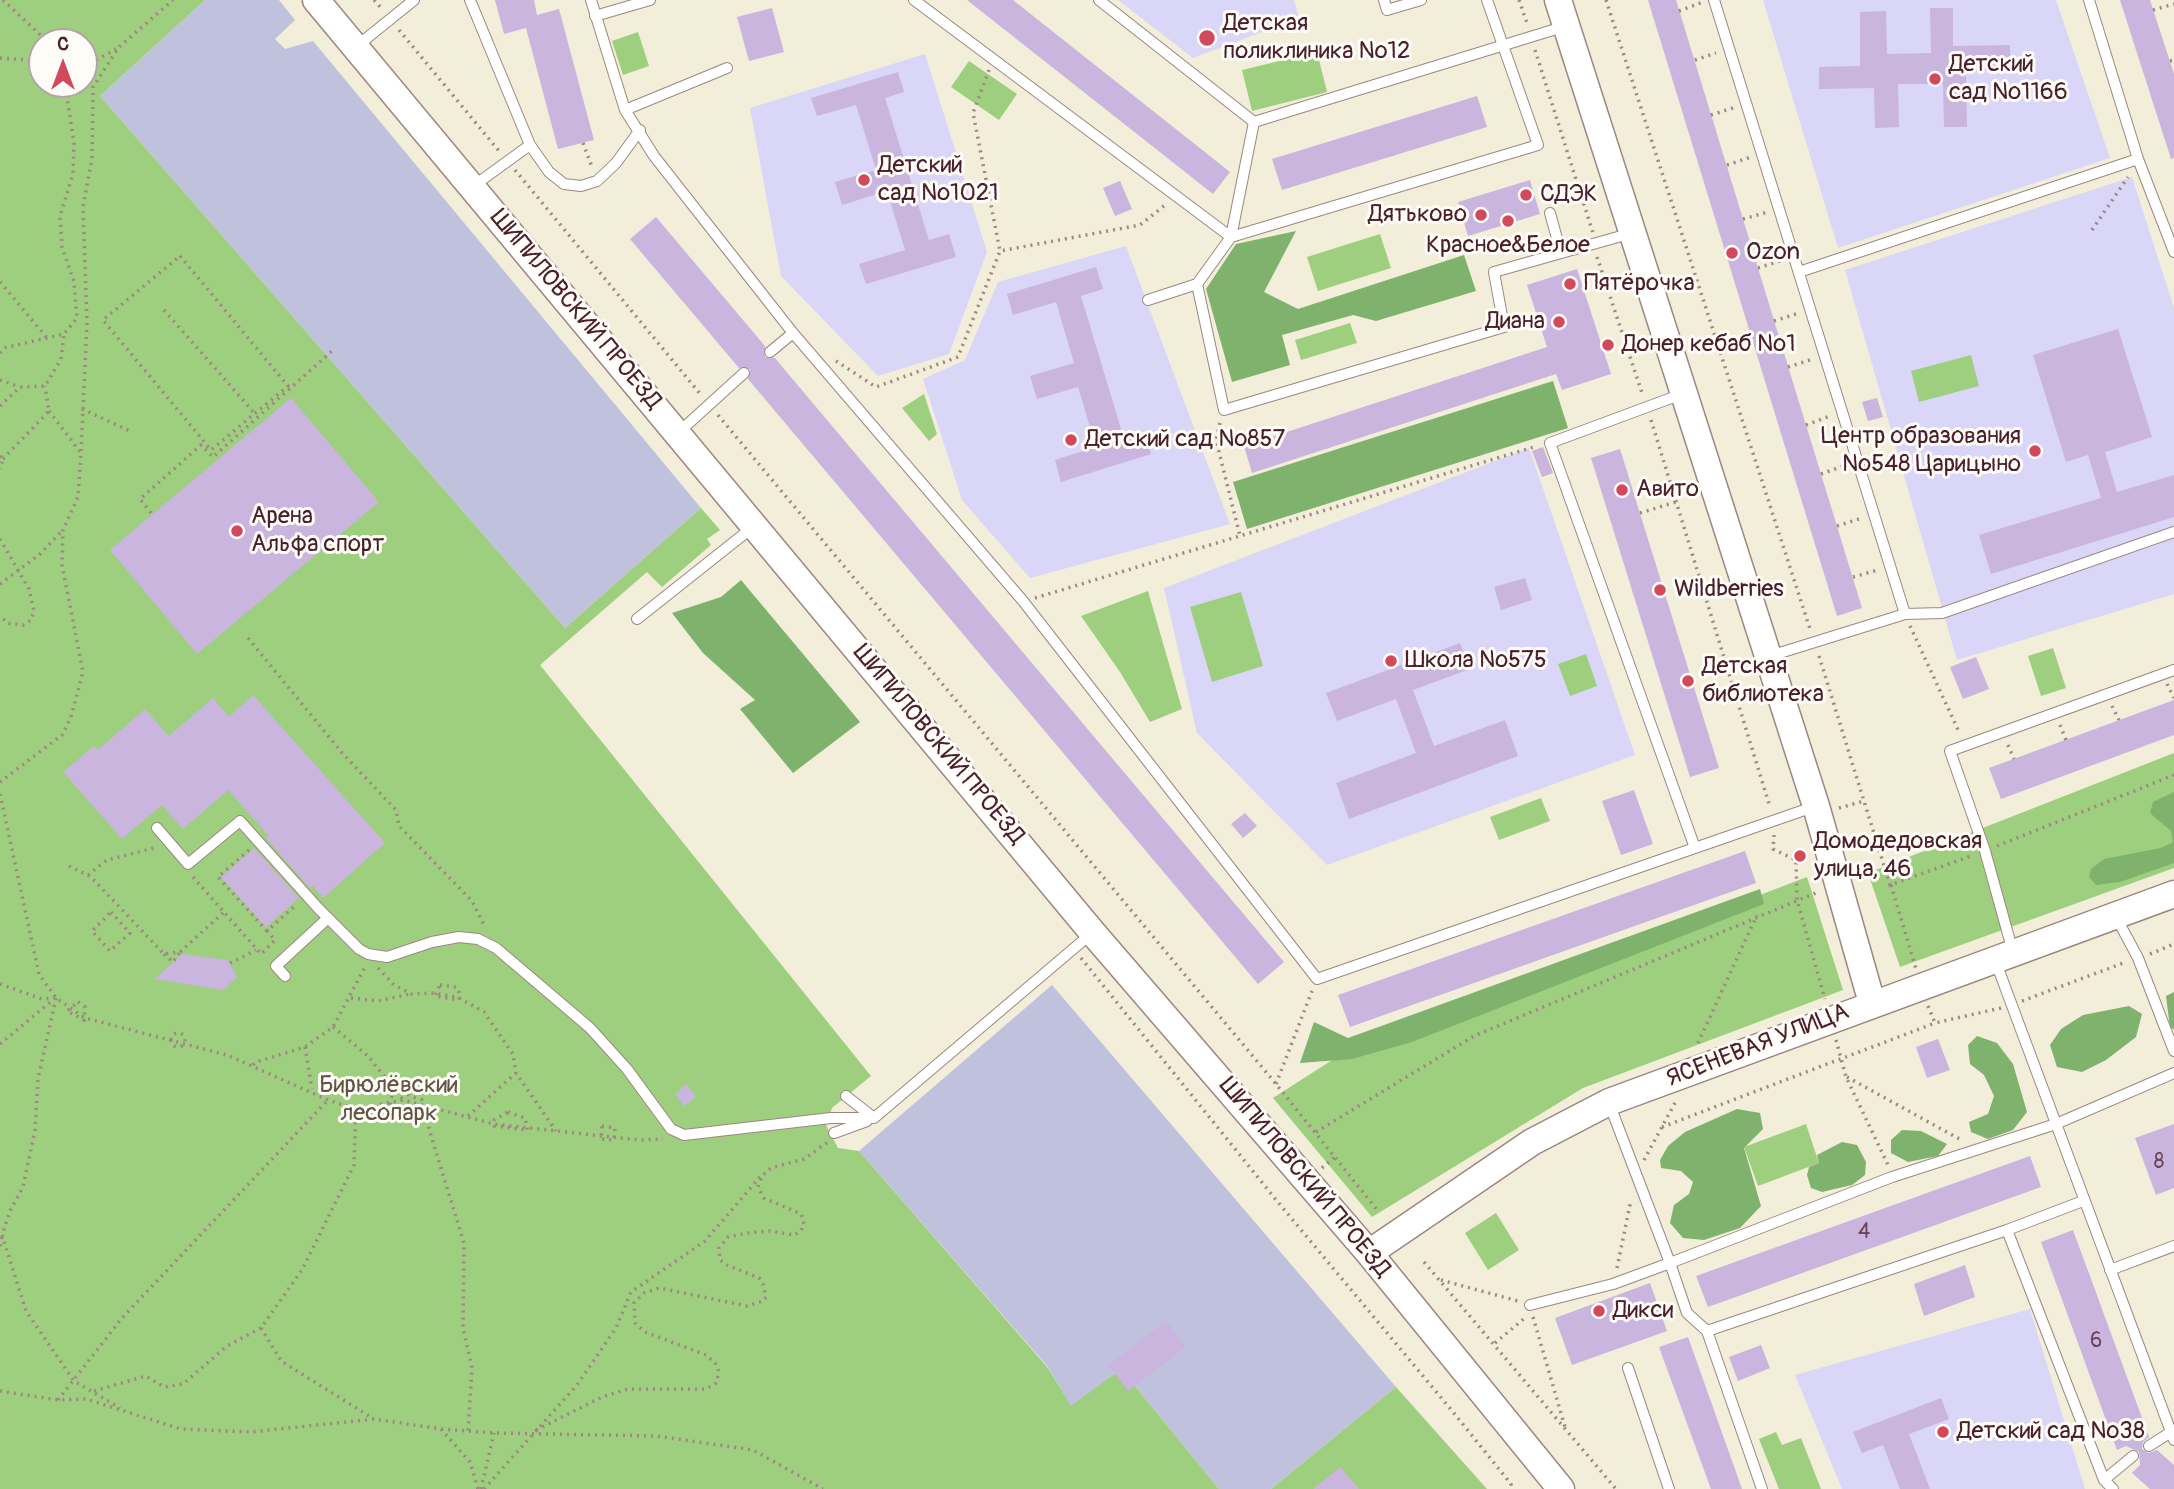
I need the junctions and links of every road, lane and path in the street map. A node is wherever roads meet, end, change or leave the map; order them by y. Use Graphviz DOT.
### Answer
graph roads {
  1 [pos="3,0"];
  2 [pos="173,0"];
  3 [pos="316,0"];
  4 [pos="374,0"];
  5 [pos="414,0"];
  6 [pos="470,0"];
  7 [pos="591,0"];
  8 [pos="650,0"];
  9 [pos="914,0"];
  10 [pos="1099,0"];
  11 [pos="1384,0"];
  12 [pos="1421,0"];
  13 [pos="1487,0"];
  14 [pos="1558,0"];
  15 [pos="1707,0"];
  16 [pos="1714,0"];
  17 [pos="2090,0"];
  18 [pos="1607,1"];
  19 [pos="2174,4"];
  20 [pos="1679,10"];
  21 [pos="2154,10"];
  22 [pos="595,16"];
  23 [pos="390,19"];
  24 [pos="1566,26"];
  25 [pos="33,28"];
  26 [pos="1502,45"];
  27 [pos="357,46"];
  28 [pos="119,47"];
  29 [pos="1729,48"];
  30 [pos="0,58"];
  31 [pos="98,59"];
  32 [pos="28,60"];
  33 [pos="993,60"];
  34 [pos="1695,60"];
  35 [pos="727,68"];
  36 [pos="98,79"];
  37 [pos="66,98"];
  38 [pos="93,98"];
  39 [pos="1746,104"];
  40 [pos="625,110"];
  41 [pos="1711,115"];
  42 [pos="1254,122"];
  43 [pos="640,130"];
  44 [pos="583,143"];
  45 [pos="530,145"];
  46 [pos="1762,154"];
  47 [pos="2138,159"];
  48 [pos="507,161"];
  49 [pos="1727,165"];
  50 [pos="597,181"];
  51 [pos="472,187"];
  52 [pos="1176,196"];
  53 [pos="1779,209"];
  54 [pos="1550,214"];
  55 [pos="1743,219"];
  56 [pos="2092,230"];
  57 [pos="1632,233"];
  58 [pos="1231,237"];
  59 [pos="1000,251"];
  60 [pos="2174,252"];
  61 [pos="1562,253"];
  62 [pos="1794,256"];
  63 [pos="1758,268"];
  64 [pos="1799,272"];
  65 [pos="0,282"];
  66 [pos="1196,284"];
  67 [pos="1148,300"];
  68 [pos="1811,309"];
  69 [pos="164,310"];
  70 [pos="77,318"];
  71 [pos="1774,321"];
  72 [pos="87,323"];
  73 [pos="793,333"];
  74 [pos="64,334"];
  75 [pos="48,339"];
  76 [pos="332,351"];
  77 [pos="770,352"];
  78 [pos="0,353"];
  79 [pos="1825,356"];
  80 [pos="835,360"];
  81 [pos="1788,367"];
  82 [pos="744,373"];
  83 [pos="0,380"];
  84 [pos="45,386"];
  85 [pos="20,387"];
  86 [pos="1682,394"];
  87 [pos="709,404"];
  88 [pos="0,406"];
  89 [pos="82,409"];
  90 [pos="49,411"];
  91 [pos="1224,411"];
  92 [pos="1843,411"];
  93 [pos="256,415"];
  94 [pos="1806,425"];
  95 [pos="131,431"];
  96 [pos="678,432"];
  97 [pos="1550,443"];
  98 [pos="81,453"];
  99 [pos="1,458"];
  100 [pos="1858,461"];
  101 [pos="0,469"];
  102 [pos="1821,474"];
  103 [pos="1676,502"];
  104 [pos="151,513"];
  105 [pos="1640,513"];
  106 [pos="1875,514"];
  107 [pos="756,524"];
  108 [pos="1837,526"];
  109 [pos="63,530"];
  110 [pos="2174,532"];
  111 [pos="1240,536"];
  112 [pos="0,539"];
  113 [pos="1892,567"];
  114 [pos="19,571"];
  115 [pos="1853,577"];
  116 [pos="0,584"];
  117 [pos="1023,601"];
  118 [pos="1905,614"];
  119 [pos="0,615"];
  120 [pos="637,618"];
  121 [pos="248,638"];
  122 [pos="1814,642"];
  123 [pos="1766,657"];
  124 [pos="2174,670"];
  125 [pos="1966,745"];
  126 [pos="2174,775"];
  127 [pos="0,782"];
  128 [pos="0,794"];
  129 [pos="1816,806"];
  130 [pos="1774,820"];
  131 [pos="157,828"];
  132 [pos="259,841"];
  133 [pos="161,846"];
  134 [pos="1695,848"];
  135 [pos="1985,850"];
  136 [pos="69,866"];
  137 [pos="190,874"];
  138 [pos="88,875"];
  139 [pos="1820,891"];
  140 [pos="2174,894"];
  141 [pos="1797,900"];
  142 [pos="300,902"];
  143 [pos="224,912"];
  144 [pos="128,915"];
  145 [pos="1756,915"];
  146 [pos="2116,916"];
  147 [pos="328,918"];
  148 [pos="120,922"];
  149 [pos="267,931"];
  150 [pos="1083,941"];
  151 [pos="2174,944"];
  152 [pos="496,947"];
  153 [pos="257,949"];
  154 [pos="180,952"];
  155 [pos="164,954"];
  156 [pos="2004,956"];
  157 [pos="2138,958"];
  158 [pos="230,963"];
  159 [pos="285,976"];
  160 [pos="1317,979"];
  161 [pos="0,984"];
  162 [pos="435,993"];
  163 [pos="412,994"];
  164 [pos="56,998"];
  165 [pos="351,998"];
  166 [pos="459,998"];
  167 [pos="1872,1003"];
  168 [pos="2011,1005"];
  169 [pos="69,1009"];
  170 [pos="85,1018"];
  171 [pos="1831,1019"];
  172 [pos="498,1021"];
  173 [pos="1935,1023"];
  174 [pos="494,1024"];
  175 [pos="333,1027"];
  176 [pos="170,1042"];
  177 [pos="1698,1043"];
  178 [pos="0,1044"];
  179 [pos="184,1045"];
  180 [pos="305,1047"];
  181 [pos="2174,1051"];
  182 [pos="1841,1057"];
  183 [pos="253,1065"];
  184 [pos="516,1073"];
  185 [pos="2174,1073"];
  186 [pos="1846,1077"];
  187 [pos="1276,1084"];
  188 [pos="395,1086"];
  189 [pos="312,1090"];
  190 [pos="846,1096"];
  191 [pos="328,1100"];
  192 [pos="403,1100"];
  193 [pos="1609,1102"];
  194 [pos="390,1104"];
  195 [pos="424,1105"];
  196 [pos="356,1109"];
  197 [pos="468,1116"];
  198 [pos="874,1118"];
  199 [pos="494,1124"];
  200 [pos="2056,1124"];
  201 [pos="529,1127"];
  202 [pos="1662,1127"];
  203 [pos="556,1131"];
  204 [pos="1316,1132"];
  205 [pos="834,1133"];
  206 [pos="684,1135"];
  207 [pos="601,1136"];
  208 [pos="614,1137"];
  209 [pos="1977,1149"];
  210 [pos="1335,1157"];
  211 [pos="1315,1173"];
  212 [pos="762,1176"];
  213 [pos="1892,1177"];
  214 [pos="2083,1201"];
  215 [pos="1378,1211"];
  216 [pos="7,1220"];
  217 [pos="0,1221"];
  218 [pos="2007,1230"];
  219 [pos="2,1235"];
  220 [pos="0,1246"];
  221 [pos="2174,1246"];
  222 [pos="1369,1254"];
  223 [pos="1424,1262"];
  224 [pos="1670,1263"];
  225 [pos="2110,1270"];
  226 [pos="1439,1279"];
  227 [pos="1530,1305"];
  228 [pos="261,1328"];
  229 [pos="1707,1331"];
  230 [pos="1495,1343"];
  231 [pos="1628,1368"];
  232 [pos="74,1381"];
  233 [pos="0,1391"];
  234 [pos="93,1392"];
  235 [pos="58,1399"];
  236 [pos="127,1412"];
  237 [pos="374,1419"];
  238 [pos="441,1429"];
  239 [pos="1566,1429"];
  240 [pos="468,1431"];
  241 [pos="534,1432"];
  242 [pos="494,1433"];
  243 [pos="2173,1436"];
  244 [pos="2149,1446"];
  245 [pos="2133,1456"];
  246 [pos="2104,1480"];
  247 [pos="481,1489"];
  248 [pos="823,1489"];
  249 [pos="1510,1489"];
  250 [pos="1561,1489"];
  251 [pos="1616,1489"];
  252 [pos="1669,1489"];
  253 [pos="1762,1489"];
  254 [pos="2113,1489"];
  1 -- 25 [label="path"];
  2 -- 28 [label="path"];
  3 -- 27 [label="main road, ШИПИЛОВСКИЙ ПРОЕЗД"];
  4 -- 23 [label="path"];
  5 -- 23 [label="lane"];
  6 -- 45 [label="lane"];
  7 -- 22 [label="lane"];
  8 -- 22 [label="lane"];
  9 -- 33 [label="lane"];
  10 -- 42 [label="lane"];
  11 -- 12 [label="lane"];
  13 -- 26 [label="lane"];
  14 -- 24 [label="main road"];
  15 -- 20 [label="path"];
  16 -- 29 [label="lane"];
  17 -- 47 [label="lane"];
  18 -- 122 [label="path"];
  19 -- 21 [label="path"];
  22 -- 40 [label="lane"];
  23 -- 27 [label="lane"];
  23 -- 48 [label="path"];
  24 -- 26 [label="lane"];
  24 -- 57 [label="main road"];
  26 -- 42 [label="lane"];
  26 -- 58 [label="lane"];
  27 -- 51 [label="main road, ШИПИЛОВСКИЙ ПРОЕЗД"];
  28 -- 31 [label="path"];
  28 -- 36 [label="path"];
  29 -- 34 [label="path"];
  29 -- 39 [label="lane"];
  30 -- 32 [label="path"];
  33 -- 52 [label="lane"];
  33 -- 59 [label="path"];
  35 -- 40 [label="lane"];
  37 -- 70 [label="path"];
  38 -- 72 [label="path"];
  39 -- 41 [label="path"];
  39 -- 46 [label="lane"];
  40 -- 43 [label="lane"];
  42 -- 58 [label="lane"];
  43 -- 50 [label="lane"];
  43 -- 73 [label="lane"];
  44 -- 50 [label="path"];
  45 -- 48 [label="lane"];
  45 -- 50 [label="lane"];
  46 -- 49 [label="path"];
  46 -- 53 [label="lane"];
  47 -- 56 [label="path"];
  47 -- 60 [label="lane"];
  47 -- 64 [label="lane"];
  48 -- 51 [label="lane"];
  48 -- 87 [label="path"];
  51 -- 96 [label="main road, ШИПИЛОВСКИЙ ПРОЕЗД"];
  52 -- 58 [label="lane"];
  52 -- 59 [label="path"];
  53 -- 55 [label="path"];
  53 -- 62 [label="lane"];
  54 -- 61 [label="lane"];
  57 -- 61 [label="lane"];
  57 -- 86 [label="main road"];
  58 -- 66 [label="lane"];
  59 -- 80 [label="path"];
  61 -- 91 [label="lane"];
  62 -- 63 [label="path"];
  62 -- 64 [label="lane"];
  64 -- 68 [label="lane"];
  65 -- 75 [label="path"];
  66 -- 67 [label="lane"];
  66 -- 91 [label="lane"];
  68 -- 71 [label="path"];
  68 -- 79 [label="lane"];
  69 -- 93 [label="path"];
  70 -- 72 [label="path"];
  70 -- 74 [label="path"];
  72 -- 89 [label="path"];
  73 -- 77 [label="lane"];
  73 -- 117 [label="lane"];
  74 -- 75 [label="path"];
  74 -- 84 [label="path"];
  75 -- 78 [label="path"];
  76 -- 93 [label="path"];
  79 -- 81 [label="path"];
  79 -- 92 [label="lane"];
  82 -- 87 [label="lane"];
  83 -- 85 [label="path"];
  84 -- 85 [label="path"];
  84 -- 90 [label="path"];
  85 -- 88 [label="path"];
  86 -- 97 [label="lane"];
  86 -- 123 [label="main road"];
  87 -- 96 [label="lane"];
  87 -- 187 [label="path"];
  89 -- 95 [label="path"];
  89 -- 98 [label="path"];
  90 -- 98 [label="path"];
  90 -- 99 [label="path"];
  91 -- 111 [label="path"];
  92 -- 94 [label="path"];
  92 -- 100 [label="lane"];
  93 -- 93 [label="path"];
  93 -- 104 [label="path"];
  96 -- 107 [label="main road, ШИПИЛОВСКИЙ ПРОЕЗД"];
  97 -- 111 [label="path"];
  97 -- 134 [label="lane"];
  98 -- 109 [label="path"];
  99 -- 101 [label="path"];
  100 -- 102 [label="path"];
  100 -- 106 [label="lane"];
  103 -- 105 [label="path"];
  106 -- 108 [label="path"];
  106 -- 113 [label="lane"];
  107 -- 120 [label="lane"];
  107 -- 150 [label="main road, ШИПИЛОВСКИЙ ПРОЕЗД"];
  109 -- 114 [label="path"];
  109 -- 127 [label="path"];
  110 -- 118 [label="lane"];
  111 -- 117 [label="path"];
  112 -- 114 [label="path"];
  113 -- 115 [label="path"];
  113 -- 118 [label="lane"];
  114 -- 116 [label="path"];
  114 -- 119 [label="path"];
  117 -- 160 [label="lane"];
  118 -- 122 [label="lane"];
  118 -- 125 [label="path"];
  121 -- 152 [label="path"];
  122 -- 123 [label="lane"];
  122 -- 135 [label="path"];
  123 -- 129 [label="main road"];
  124 -- 125 [label="lane"];
  125 -- 135 [label="lane"];
  126 -- 135 [label="path"];
  128 -- 164 [label="path"];
  129 -- 130 [label="lane"];
  129 -- 167 [label="main road"];
  130 -- 134 [label="lane"];
  130 -- 141 [label="path"];
  131 -- 132 [label="lane"];
  132 -- 147 [label="lane"];
  132 -- 149 [label="path"];
  133 -- 138 [label="path"];
  134 -- 160 [label="lane"];
  135 -- 156 [label="lane"];
  136 -- 138 [label="path"];
  137 -- 143 [label="path"];
  138 -- 144 [label="path"];
  139 -- 141 [label="path"];
  140 -- 146 [label="main road, ЯСЕНЕВАЯ УЛИЦА"];
  141 -- 145 [label="path"];
  141 -- 171 [label="path"];
  142 -- 149 [label="path"];
  143 -- 153 [label="path"];
  143 -- 154 [label="path"];
  144 -- 148 [label="path"];
  144 -- 155 [label="path"];
  145 -- 177 [label="path"];
  145 -- 204 [label="path"];
  146 -- 156 [label="main road, ЯСЕНЕВАЯ УЛИЦА"];
  146 -- 157 [label="lane"];
  147 -- 152 [label="lane"];
  147 -- 159 [label="lane"];
  148 -- 148 [label="path"];
  149 -- 153 [label="path"];
  150 -- 198 [label="lane"];
  150 -- 222 [label="main road, ШИПИЛОВСКИЙ ПРОЕЗД"];
  150 -- 249 [label="path"];
  151 -- 157 [label="path"];
  152 -- 206 [label="lane"];
  153 -- 158 [label="path"];
  154 -- 155 [label="path"];
  154 -- 155 [label="path"];
  156 -- 167 [label="main road, ЯСЕНЕВАЯ УЛИЦА"];
  156 -- 168 [label="lane"];
  157 -- 168 [label="path"];
  157 -- 181 [label="lane"];
  160 -- 187 [label="path"];
  161 -- 164 [label="path"];
  162 -- 163 [label="path"];
  162 -- 166 [label="path"];
  162 -- 166 [label="path"];
  163 -- 165 [label="path"];
  163 -- 165 [label="path"];
  164 -- 169 [label="path"];
  164 -- 178 [label="path"];
  164 -- 216 [label="path"];
  165 -- 175 [label="path"];
  166 -- 174 [label="path"];
  167 -- 171 [label="main road, ЯСЕНЕВАЯ УЛИЦА"];
  168 -- 200 [label="lane"];
  169 -- 170 [label="path"];
  169 -- 170 [label="path"];
  170 -- 176 [label="path"];
  171 -- 182 [label="path"];
  171 -- 193 [label="main road, ЯСЕНЕВАЯ УЛИЦА"];
  172 -- 174 [label="path"];
  173 -- 182 [label="path"];
  174 -- 184 [label="path"];
  175 -- 180 [label="path"];
  175 -- 188 [label="path"];
  176 -- 179 [label="path"];
  176 -- 179 [label="path"];
  179 -- 183 [label="path"];
  180 -- 183 [label="path"];
  180 -- 189 [label="path"];
  182 -- 186 [label="path"];
  182 -- 202 [label="path"];
  183 -- 189 [label="path"];
  184 -- 197 [label="path"];
  184 -- 203 [label="path"];
  185 -- 200 [label="lane"];
  186 -- 209 [label="path"];
  186 -- 213 [label="path"];
  187 -- 204 [label="path"];
  188 -- 192 [label="path"];
  188 -- 194 [label="path"];
  188 -- 195 [label="path"];
  189 -- 191 [label="path"];
  190 -- 198 [label="lane"];
  191 -- 196 [label="path"];
  191 -- 232 [label="path"];
  192 -- 194 [label="path"];
  192 -- 195 [label="path"];
  193 -- 222 [label="main road, ЯСЕНЕВАЯ УЛИЦА"];
  193 -- 224 [label="lane"];
  194 -- 195 [label="path"];
  194 -- 196 [label="path"];
  195 -- 197 [label="path"];
  195 -- 240 [label="path"];
  196 -- 228 [label="path"];
  197 -- 199 [label="path"];
  198 -- 205 [label="lane"];
  198 -- 206 [label="lane"];
  199 -- 201 [label="path"];
  199 -- 201 [label="path"];
  200 -- 209 [label="lane"];
  200 -- 214 [label="lane"];
  201 -- 203 [label="path"];
  203 -- 207 [label="path"];
  204 -- 210 [label="path"];
  205 -- 212 [label="path"];
  206 -- 208 [label="path"];
  207 -- 208 [label="path"];
  207 -- 208 [label="path"];
  209 -- 213 [label="lane"];
  210 -- 211 [label="path"];
  210 -- 215 [label="path"];
  212 -- 241 [label="path"];
  212 -- 241 [label="path"];
  213 -- 224 [label="lane"];
  214 -- 218 [label="lane"];
  214 -- 225 [label="lane"];
  216 -- 217 [label="path"];
  216 -- 219 [label="path"];
  218 -- 229 [label="lane"];
  218 -- 246 [label="lane"];
  219 -- 220 [label="path"];
  219 -- 232 [label="path"];
  221 -- 225 [label="lane"];
  222 -- 250 [label="main road, ШИПИЛОВСКИЙ ПРОЕЗД"];
  223 -- 226 [label="path"];
  224 -- 227 [label="lane"];
  224 -- 229 [label="lane"];
  225 -- 243 [label="lane"];
  226 -- 227 [label="path"];
  226 -- 230 [label="path"];
  228 -- 234 [label="path"];
  228 -- 237 [label="path"];
  229 -- 253 [label="lane"];
  230 -- 239 [label="path"];
  230 -- 239 [label="path"];
  231 -- 252 [label="lane"];
  232 -- 234 [label="path"];
  232 -- 235 [label="path"];
  233 -- 235 [label="path"];
  234 -- 236 [label="path"];
  235 -- 236 [label="path"];
  236 -- 237 [label="path"];
  237 -- 238 [label="path"];
  238 -- 240 [label="path"];
  238 -- 247 [label="path"];
  239 -- 251 [label="path"];
  240 -- 242 [label="path"];
  241 -- 242 [label="path"];
  241 -- 247 [label="path"];
  241 -- 248 [label="path"];
  242 -- 247 [label="path"];
  243 -- 244 [label="lane"];
  245 -- 246 [label="lane"];
  246 -- 254 [label="lane"];
}
